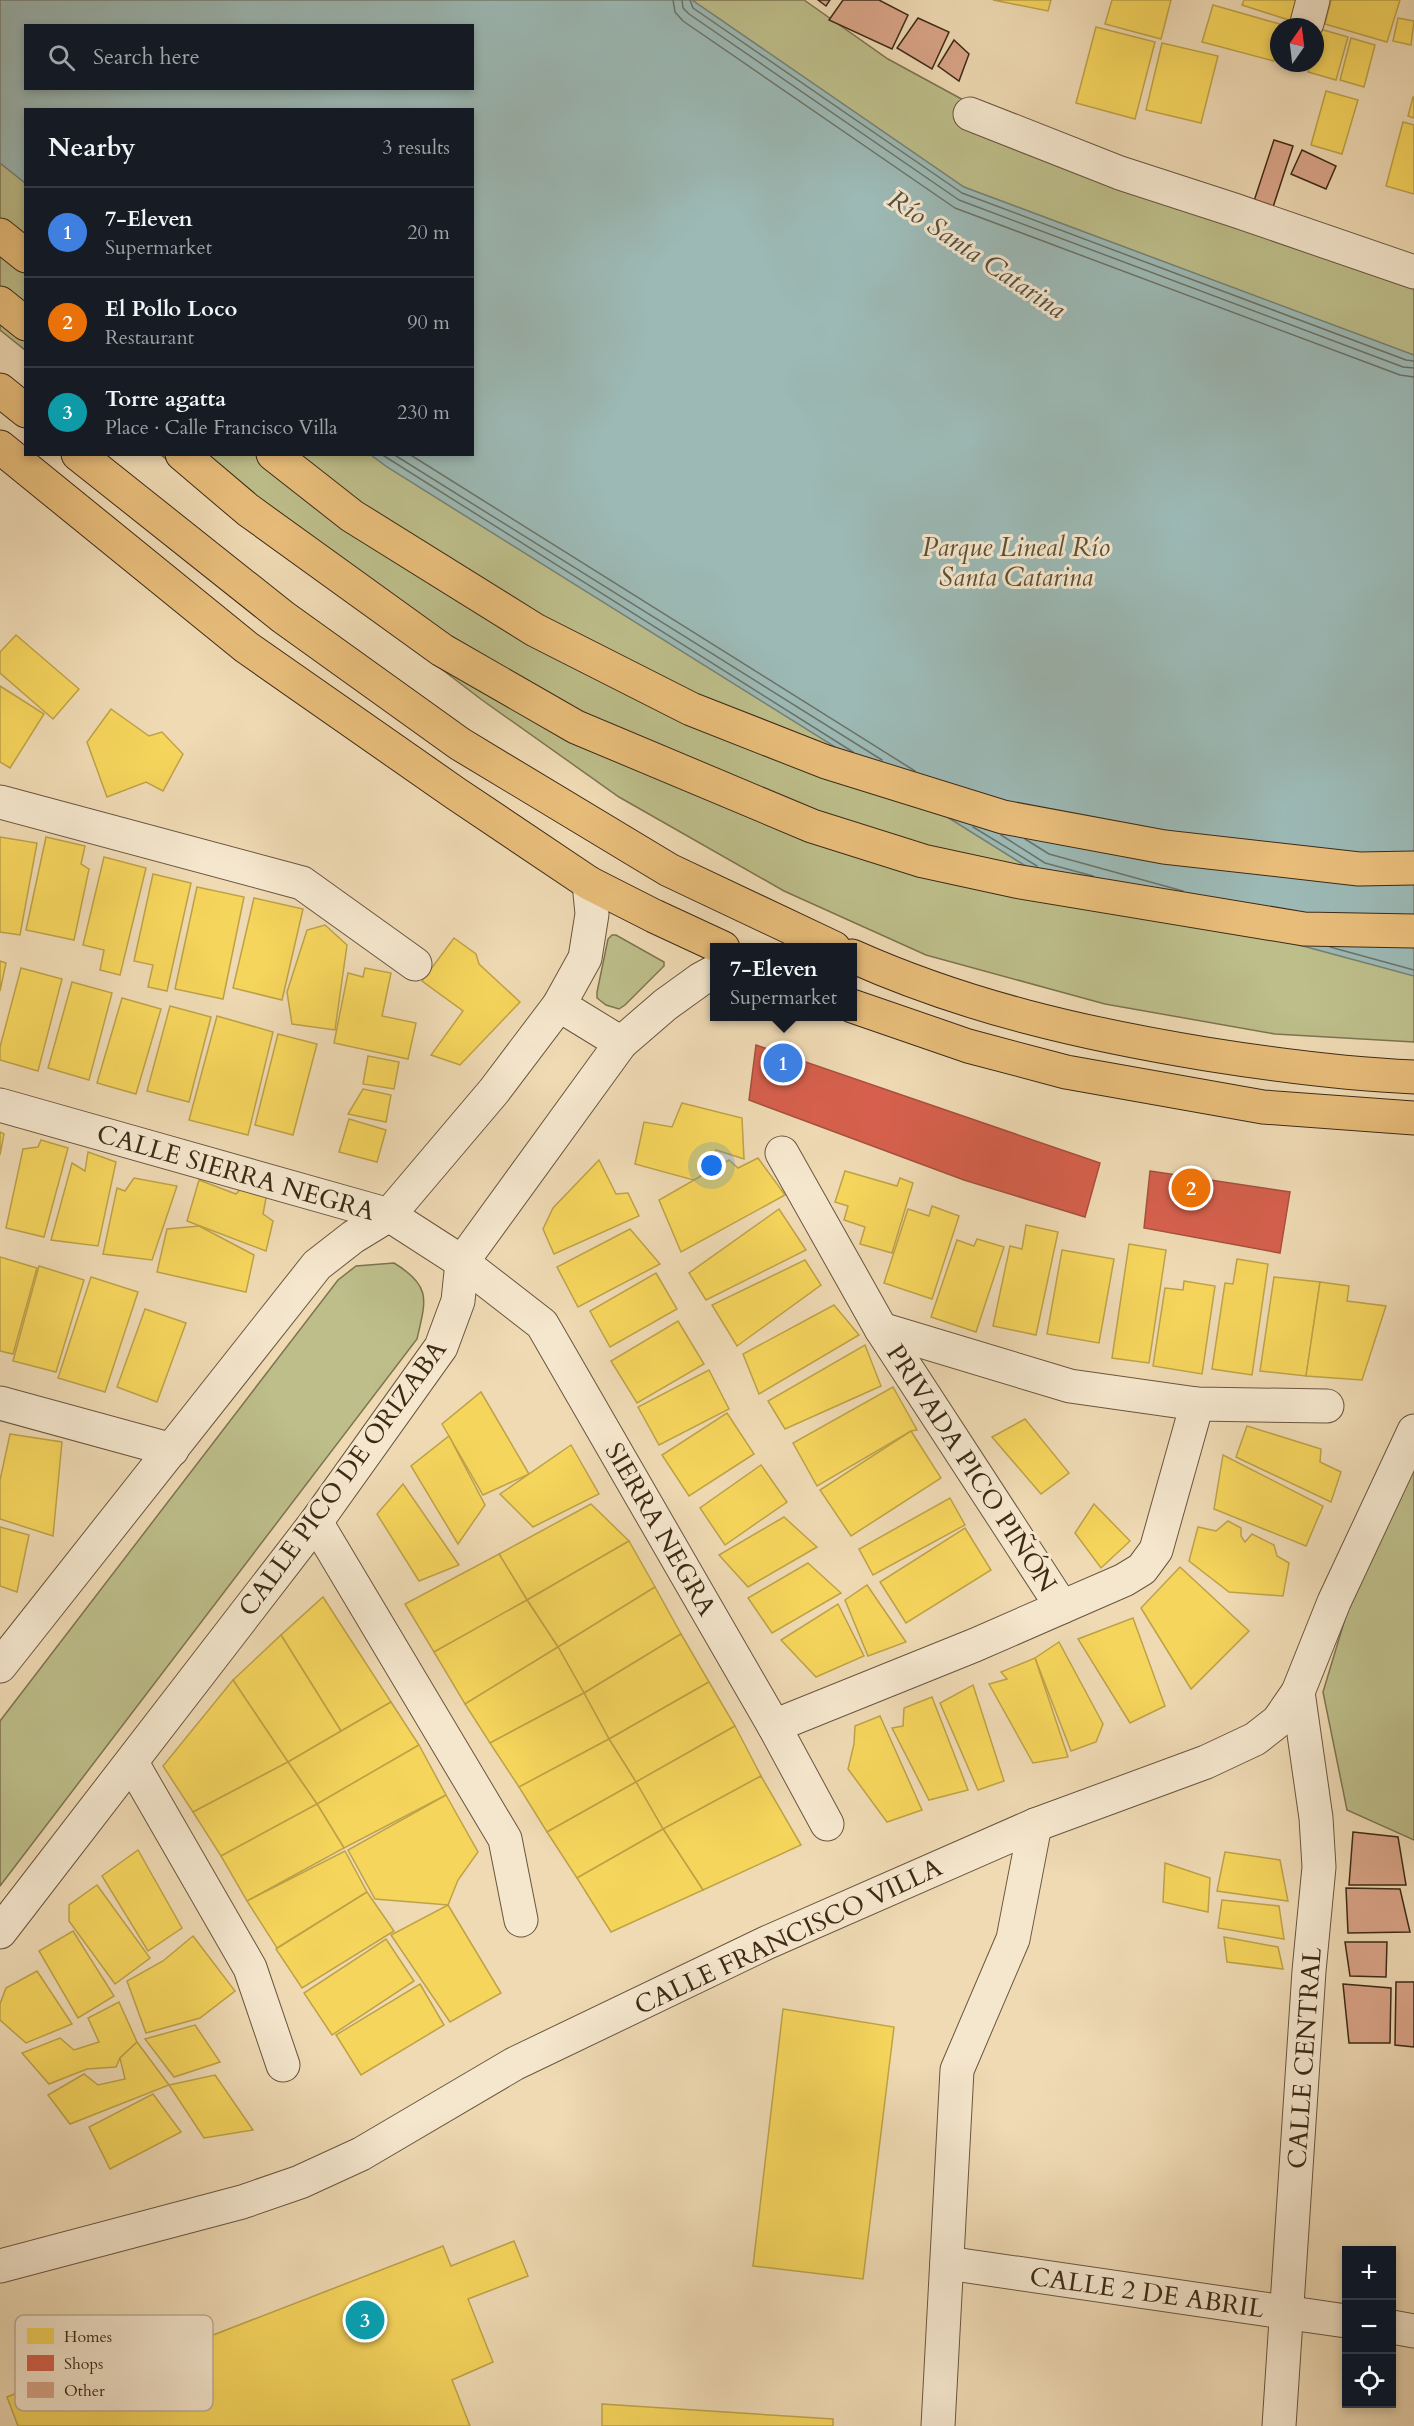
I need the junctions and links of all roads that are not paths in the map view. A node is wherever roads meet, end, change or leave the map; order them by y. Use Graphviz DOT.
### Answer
graph roads {
  1 [pos="969,114"];
  2 [pos="0,235"];
  3 [pos="24,254"];
  4 [pos="1414,272"];
  5 [pos="0,303"];
  6 [pos="24,322"];
  7 [pos="0,390"];
  8 [pos="24,409"];
  9 [pos="0,447"];
  10 [pos="81,456"];
  11 [pos="184,456"];
  12 [pos="276,456"];
  13 [pos="0,802"];
  14 [pos="1414,868"];
  15 [pos="589,883"];
  16 [pos="1414,931"];
  17 [pos="712,943"];
  18 [pos="823,943"];
  19 [pos="857,958"];
  20 [pos="414,964"];
  21 [pos="710,974"];
  22 [pos="559,1005"];
  23 [pos="857,1008"];
  24 [pos="621,1043"];
  25 [pos="1414,1077"];
  26 [pos="0,1106"];
  27 [pos="1414,1118"];
  28 [pos="782,1153"];
  29 [pos="389,1215"];
  30 [pos="462,1263"];
  31 [pos="881,1329"];
  32 [pos="0,1403"];
  33 [pos="1197,1404"];
  34 [pos="1327,1406"];
  35 [pos="1414,1431"];
  36 [pos="172,1450"];
  37 [pos="316,1522"];
  38 [pos="1062,1607"];
  39 [pos="0,1666"];
  40 [pos="1298,1692"];
  41 [pos="774,1726"];
  42 [pos="132,1763"];
  43 [pos="828,1824"];
  44 [pos="1035,1825"];
  45 [pos="520,1920"];
  46 [pos="0,1932"];
  47 [pos="283,2065"];
  48 [pos="947,2262"];
  49 [pos="0,2266"];
  50 [pos="1287,2313"];
  51 [pos="1342,2320"];
  52 [pos="1396,2328"];
  53 [pos="1414,2331"];
  54 [pos="938,2426"];
  55 [pos="1279,2426"];
  1 -- 4 [label="street"];
  2 -- 3 [label="main road"];
  5 -- 6 [label="main road"];
  7 -- 8 [label="main road"];
  9 -- 15 [label="main road"];
  10 -- 18 [label="main road"];
  11 -- 16 [label="main road"];
  12 -- 14 [label="main road"];
  13 -- 20 [label="street"];
  15 -- 17 [label="main road"];
  15 -- 22 [label="street"];
  19 -- 25 [label="main road"];
  21 -- 24 [label="street, CALLE PICO DE ORIZABA"];
  22 -- 24 [label="street"];
  22 -- 29 [label="street"];
  23 -- 27 [label="main road"];
  24 -- 30 [label="street, CALLE PICO DE ORIZABA"];
  26 -- 29 [label="street, CALLE SIERRA NEGRA"];
  28 -- 31 [label="street, PRIVADA PICO PIÑÓN"];
  29 -- 30 [label="street, CALLE SIERRA NEGRA"];
  29 -- 36 [label="street"];
  30 -- 37 [label="street, CALLE PICO DE ORIZABA"];
  30 -- 41 [label="street, SIERRA NEGRA"];
  31 -- 33 [label="street, PRIVADA PICO PIÑÓN"];
  31 -- 38 [label="street, PRIVADA PICO PIÑÓN"];
  32 -- 36 [label="street"];
  33 -- 34 [label="street, PRIVADA PICO PIÑÓN"];
  33 -- 38 [label="street, PRIVADA PICO PIÑÓN"];
  35 -- 40 [label="street, CALLE FRANCISCO VILLA"];
  36 -- 39 [label="street"];
  37 -- 42 [label="street, CALLE PICO DE ORIZABA"];
  37 -- 45 [label="street"];
  38 -- 41 [label="street, PRIVADA PICO PIÑÓN"];
  40 -- 44 [label="street, CALLE FRANCISCO VILLA"];
  40 -- 50 [label="street, CALLE CENTRAL"];
  41 -- 43 [label="street, SIERRA NEGRA"];
  42 -- 46 [label="street, CALLE PICO DE ORIZABA"];
  42 -- 47 [label="street"];
  44 -- 48 [label="street"];
  44 -- 49 [label="street, CALLE FRANCISCO VILLA"];
  48 -- 50 [label="street, CALLE 2 DE ABRIL"];
  48 -- 54 [label="street"];
  50 -- 51 [label="street, CALLE 2 DE ABRIL"];
  50 -- 55 [label="street, CALLE CENTRAL"];
  52 -- 53 [label="street"];
}
